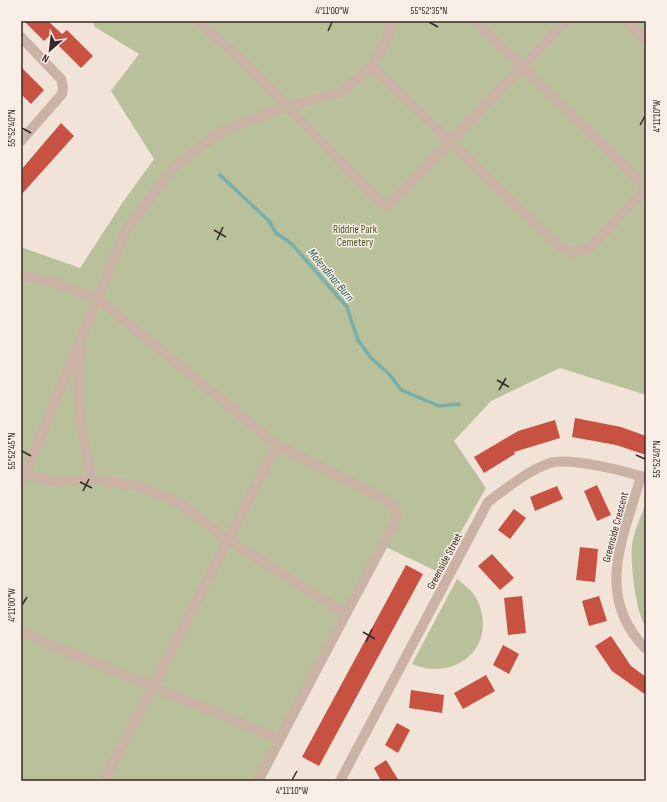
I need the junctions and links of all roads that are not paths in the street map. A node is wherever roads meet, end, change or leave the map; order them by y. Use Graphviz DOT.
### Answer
graph roads {
  1 [pos="200,21"];
  2 [pos="392,21"];
  3 [pos="475,21"];
  4 [pos="566,21"];
  5 [pos="627,21"];
  6 [pos="21,37"];
  7 [pos="646,41"];
  8 [pos="372,66"];
  9 [pos="522,66"];
  10 [pos="285,107"];
  11 [pos="21,141"];
  12 [pos="450,141"];
  13 [pos="646,188"];
  14 [pos="21,276"];
  15 [pos="98,299"];
  16 [pos="83,333"];
  17 [pos="277,445"];
  18 [pos="22,476"];
  19 [pos="643,477"];
  20 [pos="92,479"];
  21 [pos="228,540"];
  22 [pos="346,614"];
  23 [pos="21,632"];
  24 [pos="646,648"];
  25 [pos="153,686"];
  26 [pos="279,740"];
  27 [pos="104,781"];
  28 [pos="257,781"];
  29 [pos="340,781"];
  1 -- 10 [label="street"];
  2 -- 8 [label="street"];
  3 -- 9 [label="street"];
  4 -- 9 [label="street"];
  5 -- 7 [label="street"];
  6 -- 11 [label="street"];
  8 -- 10 [label="street"];
  8 -- 12 [label="street"];
  9 -- 12 [label="street"];
  9 -- 13 [label="street"];
  10 -- 12 [label="street"];
  10 -- 15 [label="street"];
  12 -- 13 [label="street"];
  14 -- 15 [label="street"];
  15 -- 16 [label="street"];
  15 -- 17 [label="street"];
  16 -- 18 [label="street"];
  16 -- 20 [label="street"];
  17 -- 21 [label="street"];
  17 -- 22 [label="street"];
  18 -- 20 [label="street"];
  19 -- 24 [label="street, Greenside Crescent"];
  19 -- 29 [label="street, Greenside Street"];
  20 -- 21 [label="street"];
  21 -- 22 [label="street"];
  21 -- 25 [label="street"];
  22 -- 26 [label="street"];
  23 -- 25 [label="street"];
  25 -- 26 [label="street"];
  25 -- 27 [label="street"];
  26 -- 28 [label="street"];
}
